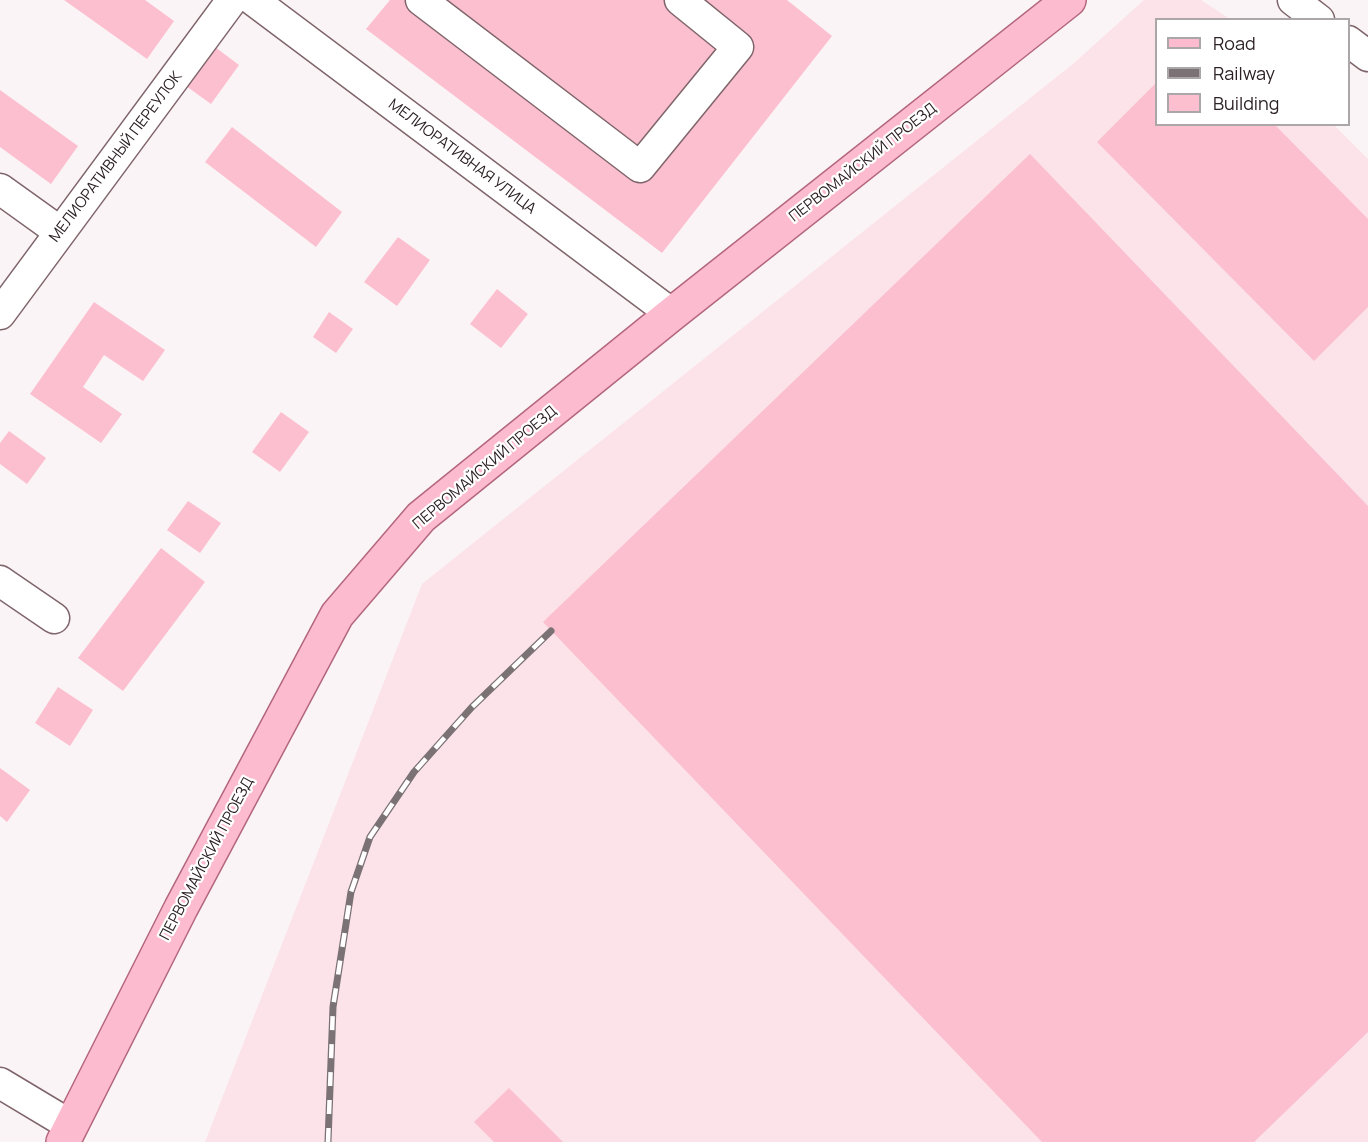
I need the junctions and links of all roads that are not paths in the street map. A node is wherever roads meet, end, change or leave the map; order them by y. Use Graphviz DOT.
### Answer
graph roads {
  1 [pos="232,0"];
  2 [pos="252,0"];
  3 [pos="421,0"];
  4 [pos="680,0"];
  5 [pos="1070,0"];
  6 [pos="1293,0"];
  7 [pos="455,10"];
  8 [pos="1316,18"];
  9 [pos="1350,42"];
  10 [pos="1368,56"];
  11 [pos="0,189"];
  12 [pos="60,232"];
  13 [pos="10,278"];
  14 [pos="0,314"];
  15 [pos="672,314"];
  16 [pos="0,581"];
  17 [pos="54,618"];
  18 [pos="0,1083"];
  19 [pos="66,1133"];
  1 -- 12 [label="street, МЕЛИОРАТИВНЫЙ ПЕРЕУЛОК"];
  2 -- 15 [label="street, МЕЛИОРАТИВНАЯ УЛИЦА"];
  3 -- 7 [label="street"];
  4 -- 7 [label="street"];
  5 -- 15 [label="main road, ПЕРВОМАЙСКИЙ ПРОЕЗД"];
  6 -- 8 [label="street"];
  9 -- 10 [label="street"];
  11 -- 12 [label="street"];
  12 -- 13 [label="street, МЕЛИОРАТИВНЫЙ ПЕРЕУЛОК"];
  13 -- 14 [label="street, МЕЛИОРАТИВНЫЙ ПЕРЕУЛОК"];
  15 -- 19 [label="main road, ПЕРВОМАЙСКИЙ ПРОЕЗД"];
  16 -- 17 [label="street"];
  18 -- 19 [label="street"];
}
